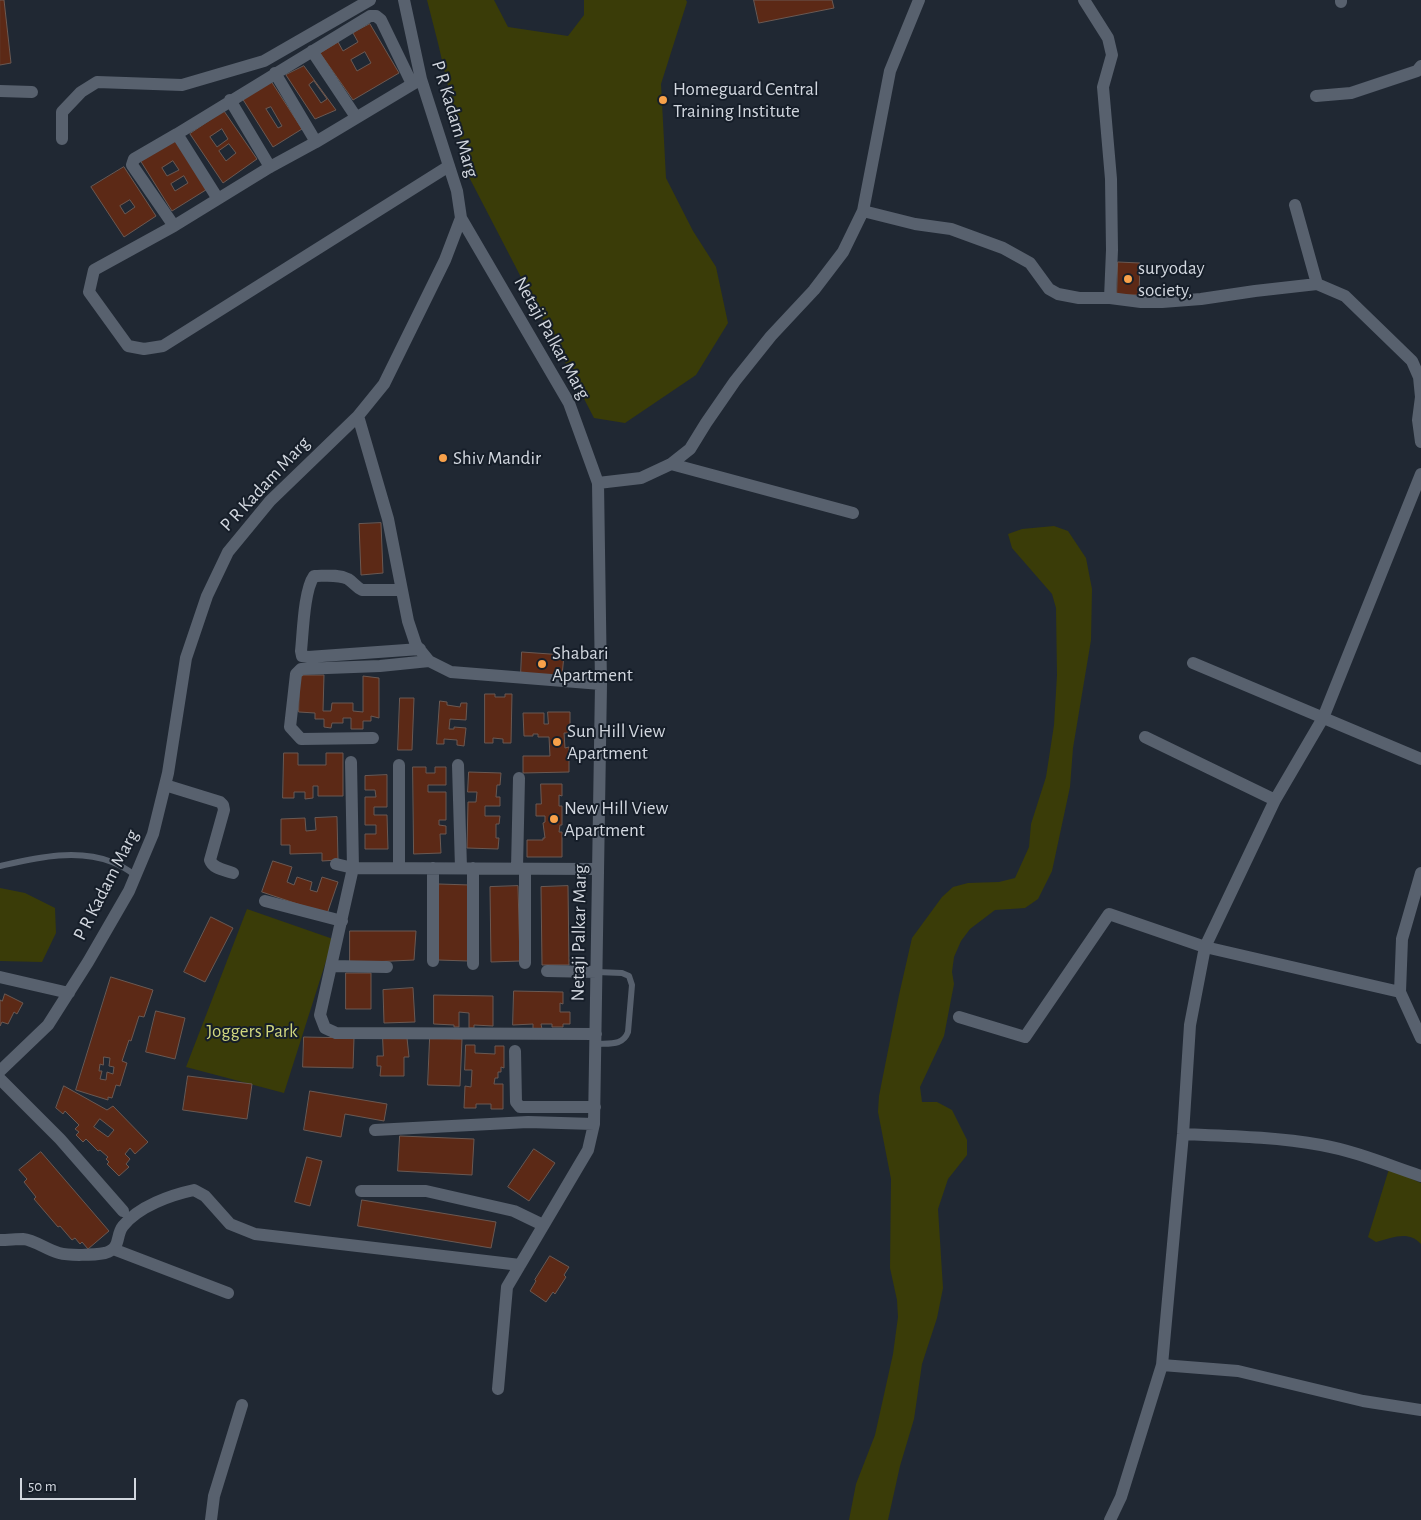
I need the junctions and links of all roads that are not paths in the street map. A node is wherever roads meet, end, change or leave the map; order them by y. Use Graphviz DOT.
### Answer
graph roads {
  1 [pos="370,0"];
  2 [pos="404,0"];
  3 [pos="918,0"];
  4 [pos="1084,0"];
  5 [pos="312,51"];
  6 [pos="1421,66"];
  7 [pos="275,73"];
  8 [pos="417,81"];
  9 [pos="0,91"];
  10 [pos="32,92"];
  11 [pos="1316,96"];
  12 [pos="230,100"];
  13 [pos="356,117"];
  14 [pos="177,134"];
  15 [pos="62,139"];
  16 [pos="316,142"];
  17 [pos="270,166"];
  18 [pos="449,166"];
  19 [pos="218,199"];
  20 [pos="1295,205"];
  21 [pos="863,211"];
  22 [pos="461,218"];
  23 [pos="174,226"];
  24 [pos="1317,284"];
  25 [pos="1110,298"];
  26 [pos="358,416"];
  27 [pos="1421,442"];
  28 [pos="671,464"];
  29 [pos="1421,474"];
  30 [pos="598,484"];
  31 [pos="853,512"];
  32 [pos="402,590"];
  33 [pos="420,649"];
  34 [pos="429,661"];
  35 [pos="1193,663"];
  36 [pos="600,684"];
  37 [pos="1324,718"];
  38 [pos="1145,737"];
  39 [pos="373,738"];
  40 [pos="1421,759"];
  41 [pos="351,762"];
  42 [pos="399,765"];
  43 [pos="458,765"];
  44 [pos="519,778"];
  45 [pos="165,785"];
  46 [pos="1275,800"];
  47 [pos="336,864"];
  48 [pos="0,866"];
  49 [pos="399,867"];
  50 [pos="353,868"];
  51 [pos="433,868"];
  52 [pos="467,868"];
  53 [pos="521,868"];
  54 [pos="598,869"];
  55 [pos="233,873"];
  56 [pos="1421,873"];
  57 [pos="136,875"];
  58 [pos="266,901"];
  59 [pos="342,921"];
  60 [pos="1205,947"];
  61 [pos="433,962"];
  62 [pos="525,963"];
  63 [pos="473,964"];
  64 [pos="331,966"];
  65 [pos="387,968"];
  66 [pos="547,971"];
  67 [pos="597,972"];
  68 [pos="0,977"];
  69 [pos="1400,992"];
  70 [pos="69,993"];
  71 [pos="959,1017"];
  72 [pos="1421,1038"];
  73 [pos="596,1039"];
  74 [pos="515,1051"];
  75 [pos="0,1071"];
  76 [pos="0,1079"];
  77 [pos="595,1107"];
  78 [pos="594,1124"];
  79 [pos="376,1130"];
  80 [pos="1183,1134"];
  81 [pos="1421,1176"];
  82 [pos="361,1191"];
  83 [pos="123,1211"];
  84 [pos="544,1225"];
  85 [pos="0,1240"];
  86 [pos="113,1249"];
  87 [pos="520,1265"];
  88 [pos="228,1293"];
  89 [pos="1162,1365"];
  90 [pos="498,1389"];
  91 [pos="242,1405"];
  92 [pos="1421,1410"];
  93 [pos="211,1520"];
  94 [pos="1110,1520"];
  1 -- 15 [label="street"];
  2 -- 8 [label="street, P R Kadam Marg"];
  3 -- 21 [label="street"];
  4 -- 25 [label="street"];
  5 -- 7 [label="street"];
  5 -- 8 [label="street"];
  5 -- 13 [label="street"];
  6 -- 11 [label="street"];
  7 -- 12 [label="street"];
  7 -- 16 [label="street"];
  8 -- 13 [label="street"];
  8 -- 18 [label="street, P R Kadam Marg"];
  9 -- 10 [label="street"];
  12 -- 14 [label="street"];
  12 -- 17 [label="street"];
  13 -- 16 [label="street"];
  14 -- 19 [label="street"];
  14 -- 23 [label="street"];
  16 -- 17 [label="street"];
  17 -- 19 [label="street"];
  18 -- 22 [label="street, P R Kadam Marg"];
  18 -- 23 [label="street"];
  19 -- 23 [label="street"];
  20 -- 24 [label="street"];
  21 -- 25 [label="street"];
  21 -- 28 [label="street"];
  22 -- 26 [label="street, P R Kadam Marg"];
  22 -- 30 [label="street, Netaji Palkar Marg"];
  24 -- 25 [label="street"];
  24 -- 27 [label="street"];
  26 -- 32 [label="street"];
  26 -- 45 [label="street, P R Kadam Marg"];
  28 -- 30 [label="street"];
  28 -- 31 [label="street"];
  29 -- 37 [label="street"];
  30 -- 36 [label="street, Netaji Palkar Marg"];
  32 -- 33 [label="street"];
  32 -- 33 [label="street"];
  33 -- 34 [label="street"];
  34 -- 36 [label="street"];
  34 -- 39 [label="street"];
  35 -- 37 [label="street"];
  36 -- 54 [label="street, Netaji Palkar Marg"];
  37 -- 40 [label="street"];
  37 -- 46 [label="street"];
  38 -- 46 [label="street"];
  41 -- 50 [label="street"];
  42 -- 49 [label="street"];
  43 -- 52 [label="street"];
  44 -- 53 [label="street"];
  45 -- 55 [label="street"];
  45 -- 57 [label="street, P R Kadam Marg"];
  46 -- 60 [label="street"];
  47 -- 50 [label="street"];
  48 -- 57 [label="lane"];
  49 -- 50 [label="street"];
  49 -- 51 [label="street"];
  50 -- 59 [label="street"];
  51 -- 52 [label="street"];
  51 -- 61 [label="street"];
  52 -- 53 [label="street"];
  52 -- 63 [label="street"];
  53 -- 54 [label="street"];
  53 -- 62 [label="street"];
  54 -- 67 [label="street, Netaji Palkar Marg"];
  56 -- 69 [label="street"];
  57 -- 70 [label="street, P R Kadam Marg"];
  58 -- 59 [label="street"];
  59 -- 64 [label="street"];
  60 -- 69 [label="street"];
  60 -- 71 [label="street"];
  60 -- 80 [label="street"];
  64 -- 65 [label="street"];
  64 -- 73 [label="street"];
  66 -- 67 [label="street"];
  67 -- 73 [label="street, Netaji Palkar Marg"];
  67 -- 73 [label="lane"];
  68 -- 70 [label="street"];
  69 -- 72 [label="street"];
  70 -- 75 [label="street, P R Kadam Marg"];
  73 -- 77 [label="street, Netaji Palkar Marg"];
  74 -- 77 [label="street"];
  76 -- 83 [label="street"];
  77 -- 78 [label="street, Netaji Palkar Marg"];
  78 -- 79 [label="street"];
  78 -- 84 [label="street, Netaji Palkar Marg"];
  80 -- 81 [label="street"];
  80 -- 89 [label="street"];
  82 -- 84 [label="street"];
  84 -- 87 [label="street, Netaji Palkar Marg"];
  85 -- 86 [label="street"];
  86 -- 87 [label="street"];
  86 -- 88 [label="street"];
  87 -- 90 [label="street, Netaji Palkar Marg"];
  89 -- 92 [label="street"];
  89 -- 94 [label="street"];
  91 -- 93 [label="street"];
}
